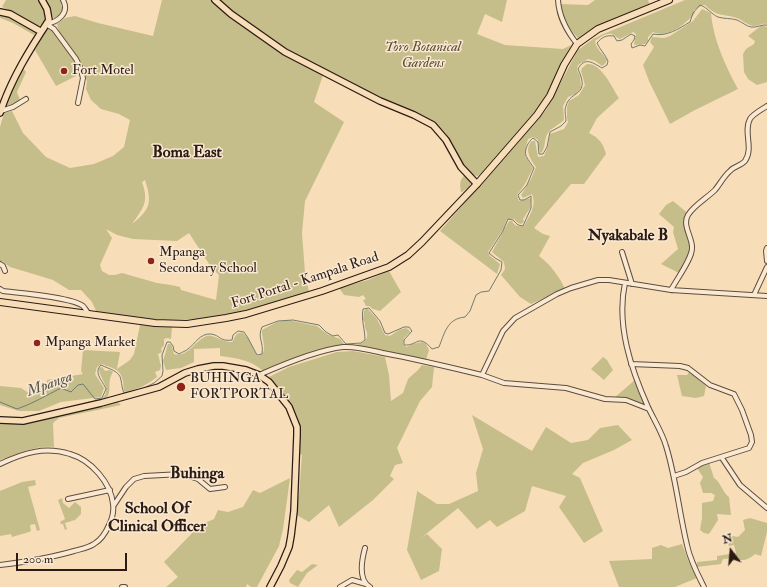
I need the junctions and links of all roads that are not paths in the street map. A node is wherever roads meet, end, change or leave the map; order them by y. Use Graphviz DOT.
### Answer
graph roads {
  1 [pos="42,0"];
  2 [pos="63,0"];
  3 [pos="215,0"];
  4 [pos="558,0"];
  5 [pos="669,0"];
  6 [pos="0,12"];
  7 [pos="46,24"];
  8 [pos="40,31"];
  9 [pos="577,44"];
  10 [pos="26,99"];
  11 [pos="78,104"];
  12 [pos="767,106"];
  13 [pos="0,112"];
  14 [pos="477,184"];
  15 [pos="767,248"];
  16 [pos="622,252"];
  17 [pos="767,261"];
  18 [pos="0,264"];
  19 [pos="767,267"];
  20 [pos="5,271"];
  21 [pos="625,283"];
  22 [pos="632,284"];
  23 [pos="0,289"];
  24 [pos="670,290"];
  25 [pos="754,295"];
  26 [pos="767,296"];
  27 [pos="0,302"];
  28 [pos="89,314"];
  29 [pos="631,364"];
  30 [pos="259,375"];
  31 [pos="482,375"];
  32 [pos="649,409"];
  33 [pos="0,420"];
  34 [pos="722,458"];
  35 [pos="0,464"];
  36 [pos="674,476"];
  37 [pos="225,486"];
  38 [pos="110,490"];
  39 [pos="68,498"];
  40 [pos="113,506"];
  41 [pos="767,508"];
  42 [pos="365,548"];
  43 [pos="0,565"];
  44 [pos="368,586"];
  45 [pos="270,587"];
  46 [pos="340,587"];
  47 [pos="704,587"];
  1 -- 7 [label="main road"];
  2 -- 7 [label="street"];
  3 -- 14 [label="main road"];
  4 -- 9 [label="street"];
  5 -- 9 [label="highway, Fort Portal - Kampala Road"];
  6 -- 8 [label="main road"];
  7 -- 8 [label="main road"];
  7 -- 11 [label="street"];
  8 -- 13 [label="main road"];
  9 -- 14 [label="highway, Fort Portal - Kampala Road"];
  10 -- 13 [label="street"];
  12 -- 24 [label="street"];
  14 -- 28 [label="highway, Fort Portal - Kampala Road"];
  15 -- 17 [label="street"];
  16 -- 22 [label="street"];
  18 -- 20 [label="street"];
  19 -- 25 [label="street"];
  21 -- 22 [label="street"];
  21 -- 29 [label="street"];
  21 -- 31 [label="street"];
  22 -- 24 [label="street"];
  23 -- 28 [label="street"];
  24 -- 25 [label="street"];
  25 -- 26 [label="street"];
  27 -- 28 [label="highway, Fort Portal - Kampala Road"];
  29 -- 32 [label="street"];
  29 -- 34 [label="street"];
  30 -- 31 [label="street"];
  30 -- 33 [label="main road"];
  30 -- 45 [label="main road"];
  31 -- 32 [label="street"];
  32 -- 36 [label="street"];
  34 -- 36 [label="street"];
  34 -- 41 [label="street"];
  35 -- 38 [label="street"];
  36 -- 47 [label="street"];
  37 -- 40 [label="street"];
  38 -- 39 [label="street"];
  38 -- 40 [label="street"];
  40 -- 43 [label="street"];
  42 -- 44 [label="street"];
  44 -- 46 [label="street"];
}
